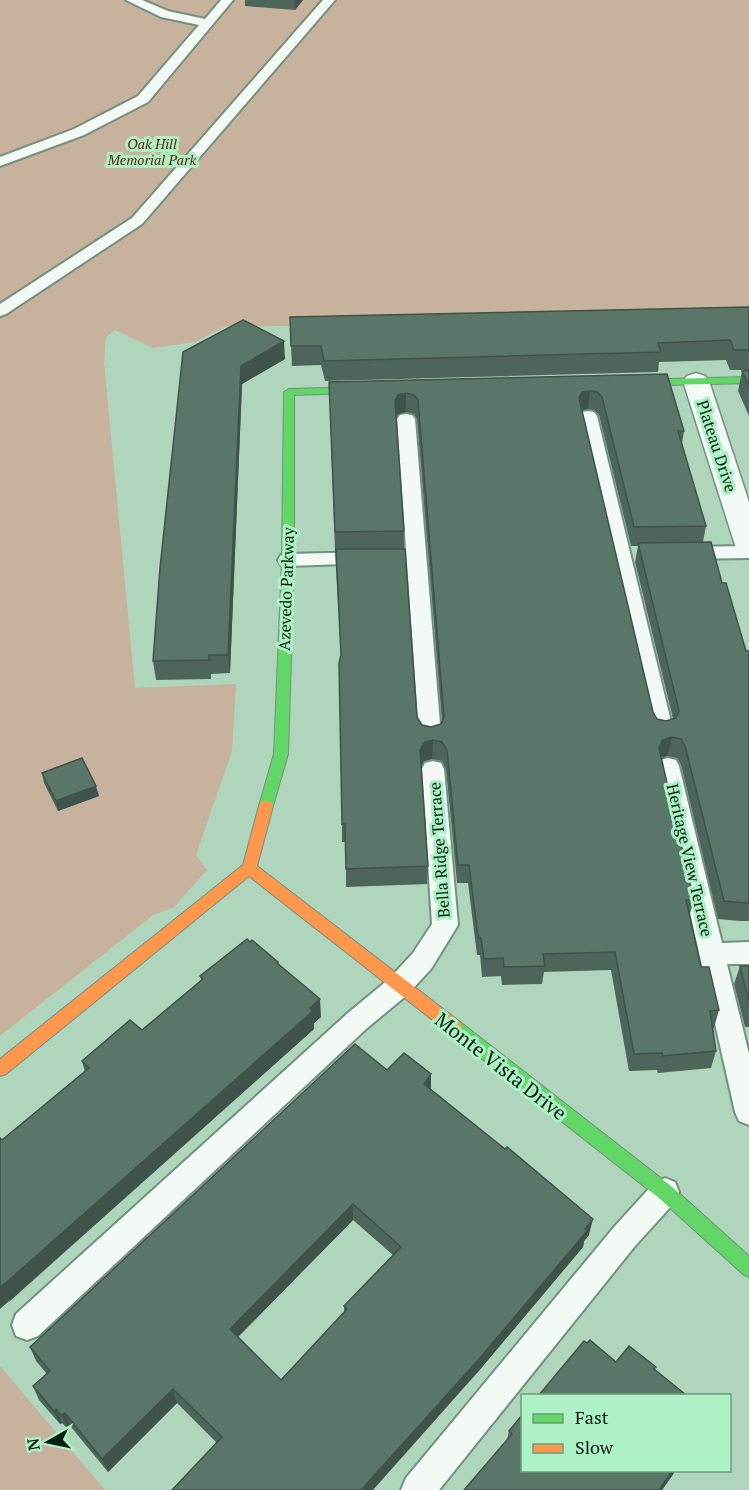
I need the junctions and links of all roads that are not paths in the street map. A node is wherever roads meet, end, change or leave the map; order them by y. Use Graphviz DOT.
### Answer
graph roads {
  1 [pos="132,0"];
  2 [pos="227,0"];
  3 [pos="329,0"];
  4 [pos="208,23"];
  5 [pos="0,162"];
  6 [pos="0,311"];
  7 [pos="749,380"];
  8 [pos="696,381"];
  9 [pos="608,383"];
  10 [pos="391,389"];
  11 [pos="588,416"];
  12 [pos="406,419"];
  13 [pos="749,545"];
  14 [pos="749,552"];
  15 [pos="664,553"];
  16 [pos="620,554"];
  17 [pos="642,554"];
  18 [pos="417,558"];
  19 [pos="288,560"];
  20 [pos="662,730"];
  21 [pos="430,736"];
  22 [pos="668,766"];
  23 [pos="433,769"];
  24 [pos="249,868"];
  25 [pos="749,953"];
  26 [pos="712,954"];
  27 [pos="398,987"];
  28 [pos="0,1069"];
  29 [pos="749,1112"];
  30 [pos="665,1192"];
  31 [pos="749,1268"];
  32 [pos="27,1325"];
  33 [pos="418,1490"];
  1 -- 4 [label="lane"];
  2 -- 4 [label="lane"];
  3 -- 6 [label="lane"];
  4 -- 5 [label="lane"];
  7 -- 8 [label="street"];
  8 -- 9 [label="street"];
  8 -- 13 [label="street, Plateau Drive"];
  10 -- 19 [label="street, Azevedo Parkway"];
  11 -- 16 [label="lane"];
  12 -- 18 [label="lane"];
  14 -- 15 [label="lane"];
  16 -- 17 [label="lane"];
  16 -- 20 [label="lane"];
  18 -- 19 [label="lane"];
  18 -- 21 [label="lane"];
  19 -- 24 [label="street, Azevedo Parkway"];
  22 -- 26 [label="lane, Heritage View Terrace"];
  23 -- 27 [label="lane, Bella Ridge Terrace"];
  24 -- 27 [label="street, Monte Vista Drive"];
  24 -- 28 [label="street"];
  25 -- 26 [label="lane, Heritage View Terrace"];
  26 -- 29 [label="lane, Heritage View Terrace"];
  27 -- 30 [label="street, Monte Vista Drive"];
  27 -- 32 [label="lane, Bella Ridge Terrace"];
  30 -- 31 [label="street, Monte Vista Drive"];
  30 -- 33 [label="lane"];
}
